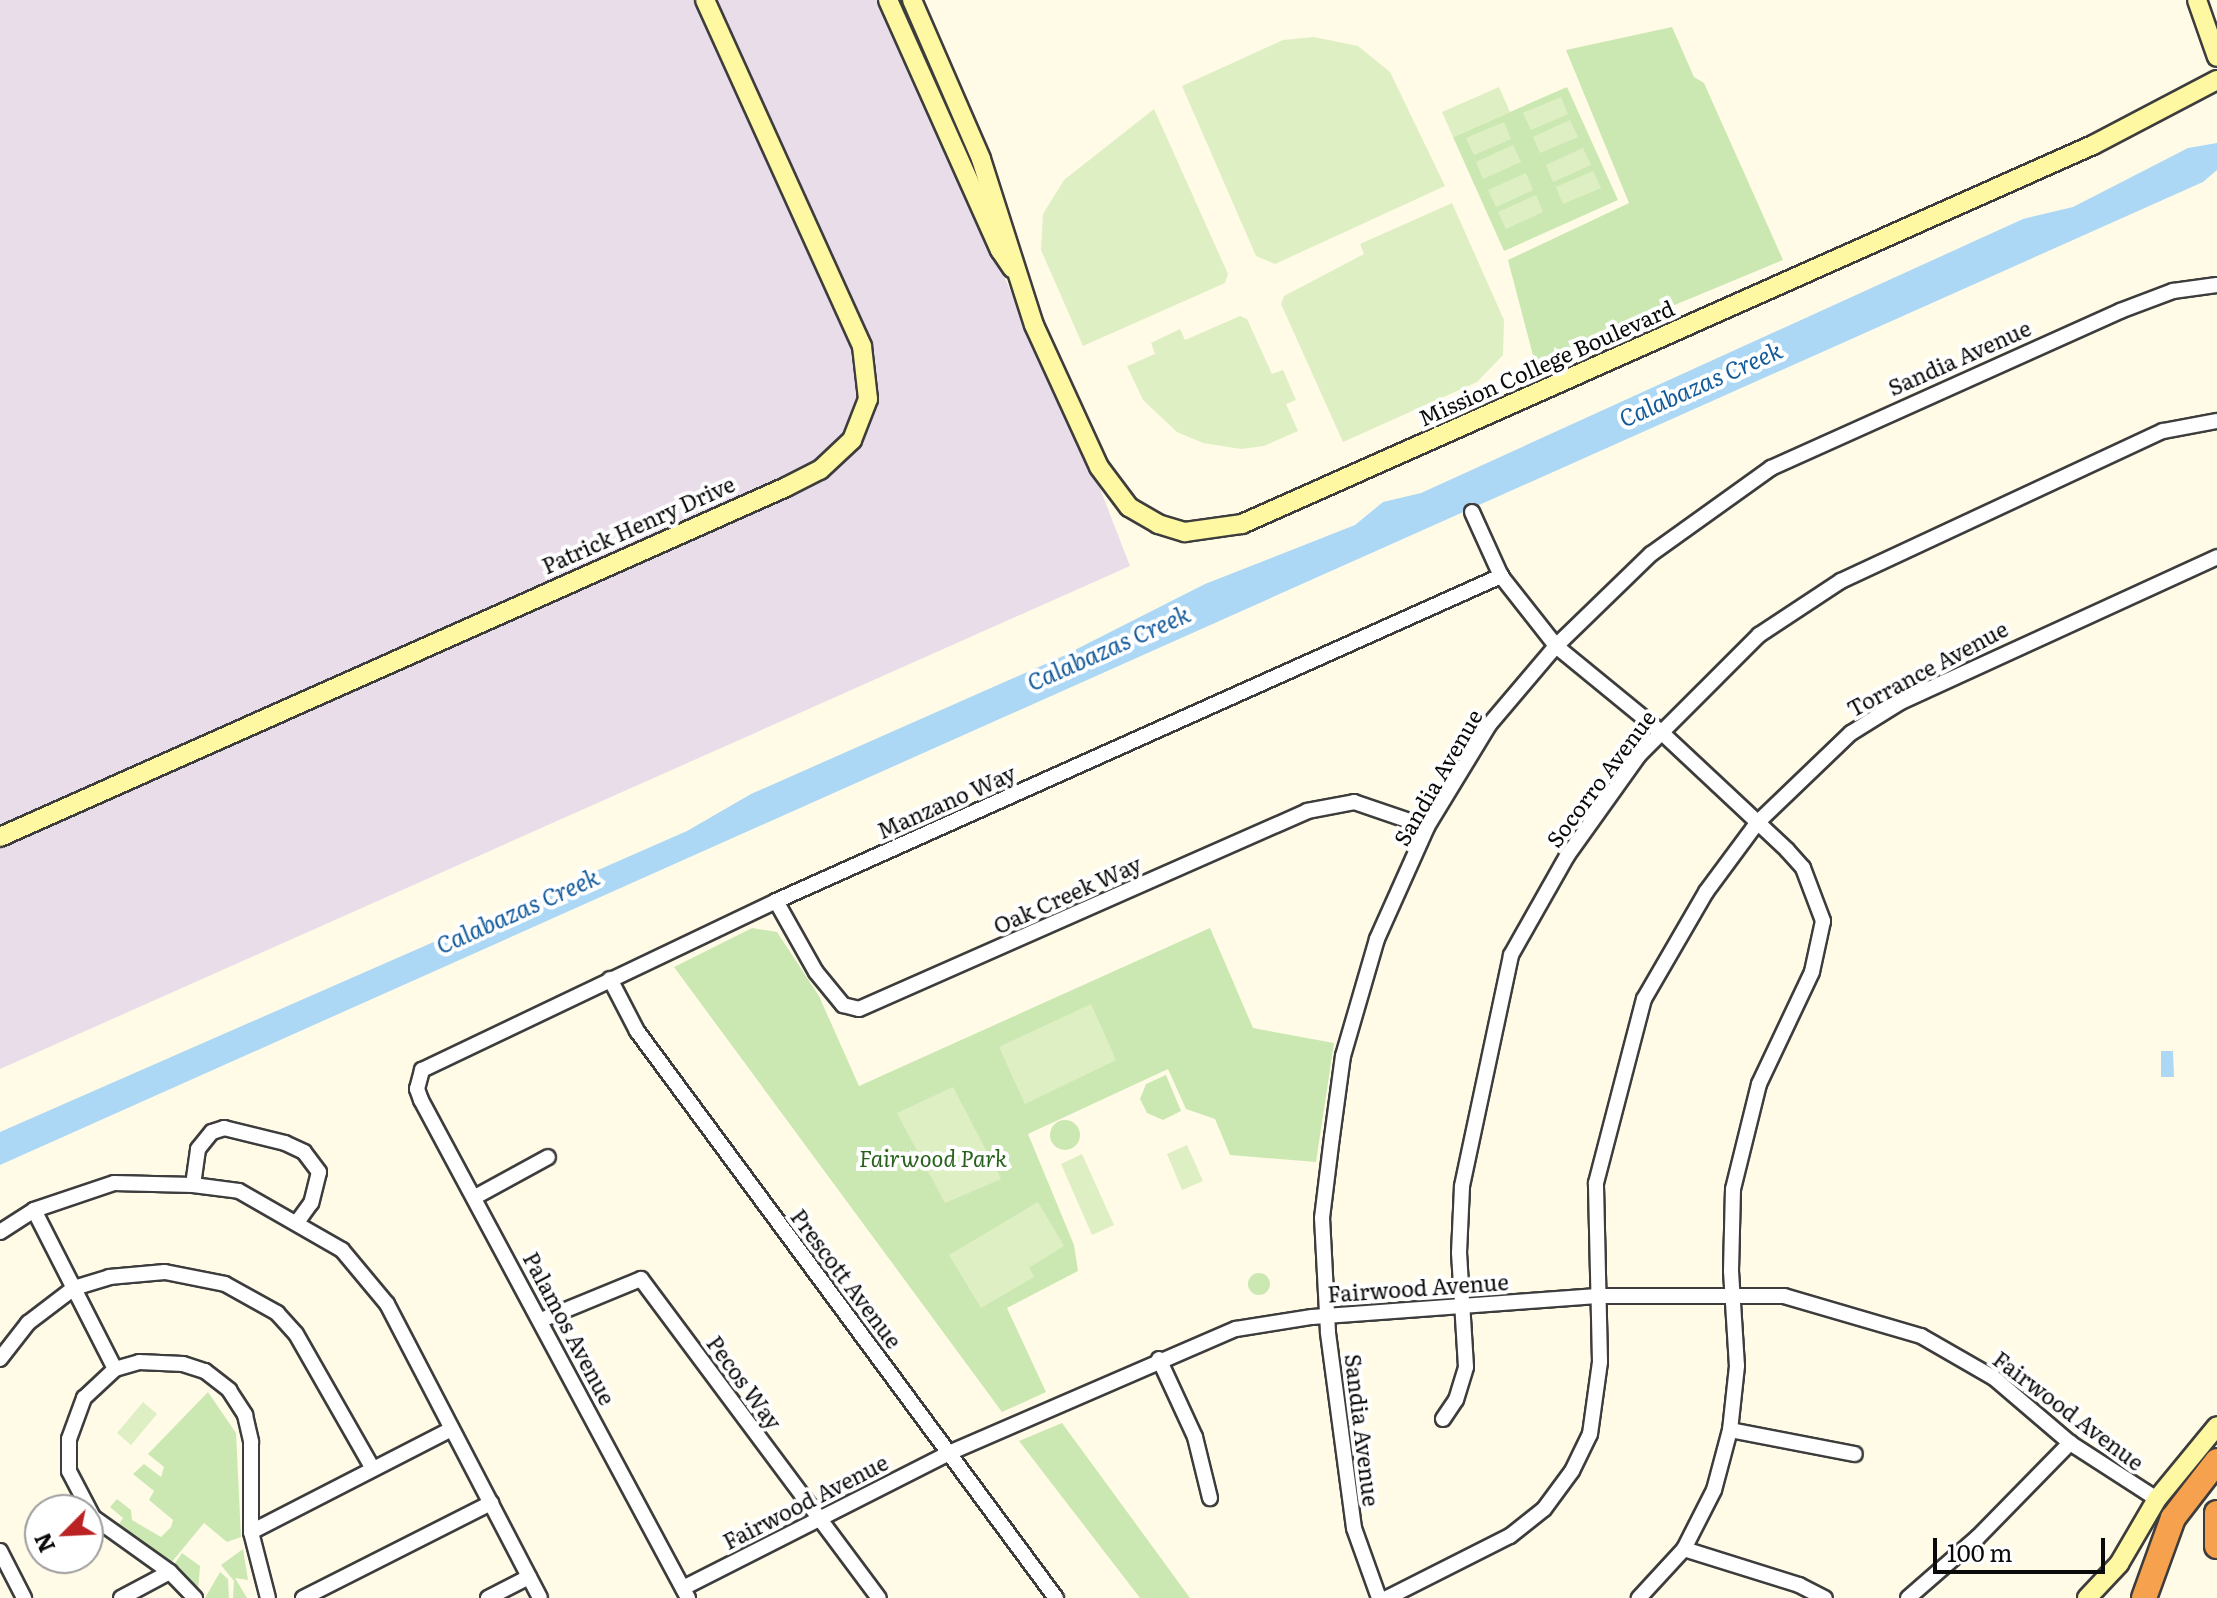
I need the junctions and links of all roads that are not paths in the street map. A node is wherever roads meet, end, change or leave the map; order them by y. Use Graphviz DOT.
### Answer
graph roads {
  1 [pos="705,0"];
  2 [pos="888,0"];
  3 [pos="912,0"];
  4 [pos="2197,0"];
  5 [pos="2217,57"];
  6 [pos="2217,80"];
  7 [pos="1014,270"];
  8 [pos="2217,285"];
  9 [pos="2217,421"];
  10 [pos="1472,512"];
  11 [pos="2217,557"];
  12 [pos="1501,576"];
  13 [pos="1556,646"];
  14 [pos="1660,731"];
  15 [pos="1757,823"];
  16 [pos="1427,827"];
  17 [pos="0,837"];
  18 [pos="776,901"];
  19 [pos="610,979"];
  20 [pos="419,1078"];
  21 [pos="548,1157"];
  22 [pos="193,1185"];
  23 [pos="475,1197"];
  24 [pos="34,1210"];
  25 [pos="298,1221"];
  26 [pos="0,1232"];
  27 [pos="74,1288"];
  28 [pos="1732,1292"];
  29 [pos="1597,1296"];
  30 [pos="1462,1307"];
  31 [pos="1327,1316"];
  32 [pos="541,1320"];
  33 [pos="0,1359"];
  34 [pos="1159,1359"];
  35 [pos="115,1369"];
  36 [pos="1443,1419"];
  37 [pos="2217,1426"];
  38 [pos="451,1429"];
  39 [pos="1730,1430"];
  40 [pos="2070,1443"];
  41 [pos="949,1453"];
  42 [pos="1855,1454"];
  43 [pos="2217,1461"];
  44 [pos="373,1469"];
  45 [pos="1210,1498"];
  46 [pos="2157,1499"];
  47 [pos="491,1503"];
  48 [pos="2217,1513"];
  49 [pos="818,1517"];
  50 [pos="251,1532"];
  51 [pos="2217,1546"];
  52 [pos="1684,1549"];
  53 [pos="0,1551"];
  54 [pos="170,1572"];
  55 [pos="529,1577"];
  56 [pos="685,1593"];
  57 [pos="24,1598"];
  58 [pos="121,1598"];
  59 [pos="195,1598"];
  60 [pos="268,1598"];
  61 [pos="303,1598"];
  62 [pos="488,1598"];
  63 [pos="540,1598"];
  64 [pos="879,1598"];
  65 [pos="1056,1598"];
  66 [pos="1379,1598"];
  67 [pos="1387,1598"];
  68 [pos="1639,1598"];
  69 [pos="1825,1598"];
  70 [pos="1908,1598"];
  71 [pos="2087,1598"];
  72 [pos="2144,1598"];
  1 -- 17 [label="street, Patrick Henry Drive"];
  2 -- 7 [label="street, Mission College Boulevard"];
  3 -- 7 [label="street, Mission College Boulevard"];
  4 -- 5 [label="street"];
  6 -- 7 [label="street, Mission College Boulevard"];
  8 -- 13 [label="street, Sandia Avenue"];
  9 -- 14 [label="street, Socorro Avenue"];
  10 -- 12 [label="street"];
  11 -- 15 [label="street, Torrance Avenue"];
  12 -- 13 [label="street"];
  12 -- 18 [label="street, Manzano Way"];
  13 -- 14 [label="street"];
  13 -- 16 [label="street, Sandia Avenue"];
  14 -- 15 [label="street"];
  14 -- 30 [label="street, Socorro Avenue"];
  15 -- 28 [label="street"];
  15 -- 29 [label="street, Torrance Avenue"];
  16 -- 18 [label="street, Oak Creek Way"];
  16 -- 31 [label="street, Sandia Avenue"];
  18 -- 19 [label="street, Manzano Way"];
  19 -- 20 [label="street, Manzano Way"];
  19 -- 41 [label="street, Prescott Avenue"];
  20 -- 23 [label="street, Palamos Avenue"];
  21 -- 23 [label="street"];
  22 -- 24 [label="street"];
  22 -- 25 [label="street"];
  22 -- 25 [label="street"];
  23 -- 32 [label="street, Palamos Avenue"];
  24 -- 26 [label="street"];
  24 -- 27 [label="street"];
  25 -- 38 [label="street"];
  27 -- 33 [label="street"];
  27 -- 35 [label="street"];
  27 -- 44 [label="street"];
  28 -- 29 [label="street, Fairwood Avenue"];
  28 -- 39 [label="street"];
  28 -- 40 [label="street, Fairwood Avenue"];
  29 -- 30 [label="street, Fairwood Avenue"];
  29 -- 67 [label="street, Torrance Avenue"];
  30 -- 31 [label="street, Fairwood Avenue"];
  30 -- 36 [label="street, Socorro Avenue"];
  31 -- 34 [label="street, Fairwood Avenue"];
  31 -- 66 [label="street, Sandia Avenue"];
  32 -- 49 [label="street, Pecos Way"];
  32 -- 56 [label="street, Palamos Avenue"];
  34 -- 41 [label="street, Fairwood Avenue"];
  34 -- 45 [label="street"];
  35 -- 50 [label="street"];
  35 -- 54 [label="street"];
  37 -- 46 [label="street"];
  38 -- 44 [label="street"];
  38 -- 47 [label="street"];
  39 -- 42 [label="street"];
  39 -- 52 [label="street"];
  40 -- 46 [label="street, Fairwood Avenue"];
  40 -- 70 [label="street"];
  41 -- 49 [label="street, Fairwood Avenue"];
  41 -- 65 [label="street, Prescott Avenue"];
  43 -- 72 [label="highway"];
  44 -- 50 [label="street"];
  46 -- 71 [label="street"];
  47 -- 55 [label="street"];
  47 -- 61 [label="street"];
  48 -- 51 [label="highway"];
  49 -- 56 [label="street, Fairwood Avenue"];
  49 -- 64 [label="street, Pecos Way"];
  50 -- 60 [label="street"];
  52 -- 68 [label="street"];
  52 -- 69 [label="street"];
  53 -- 57 [label="street"];
  54 -- 58 [label="street"];
  54 -- 59 [label="street"];
  55 -- 62 [label="street"];
  55 -- 63 [label="street"];
}
